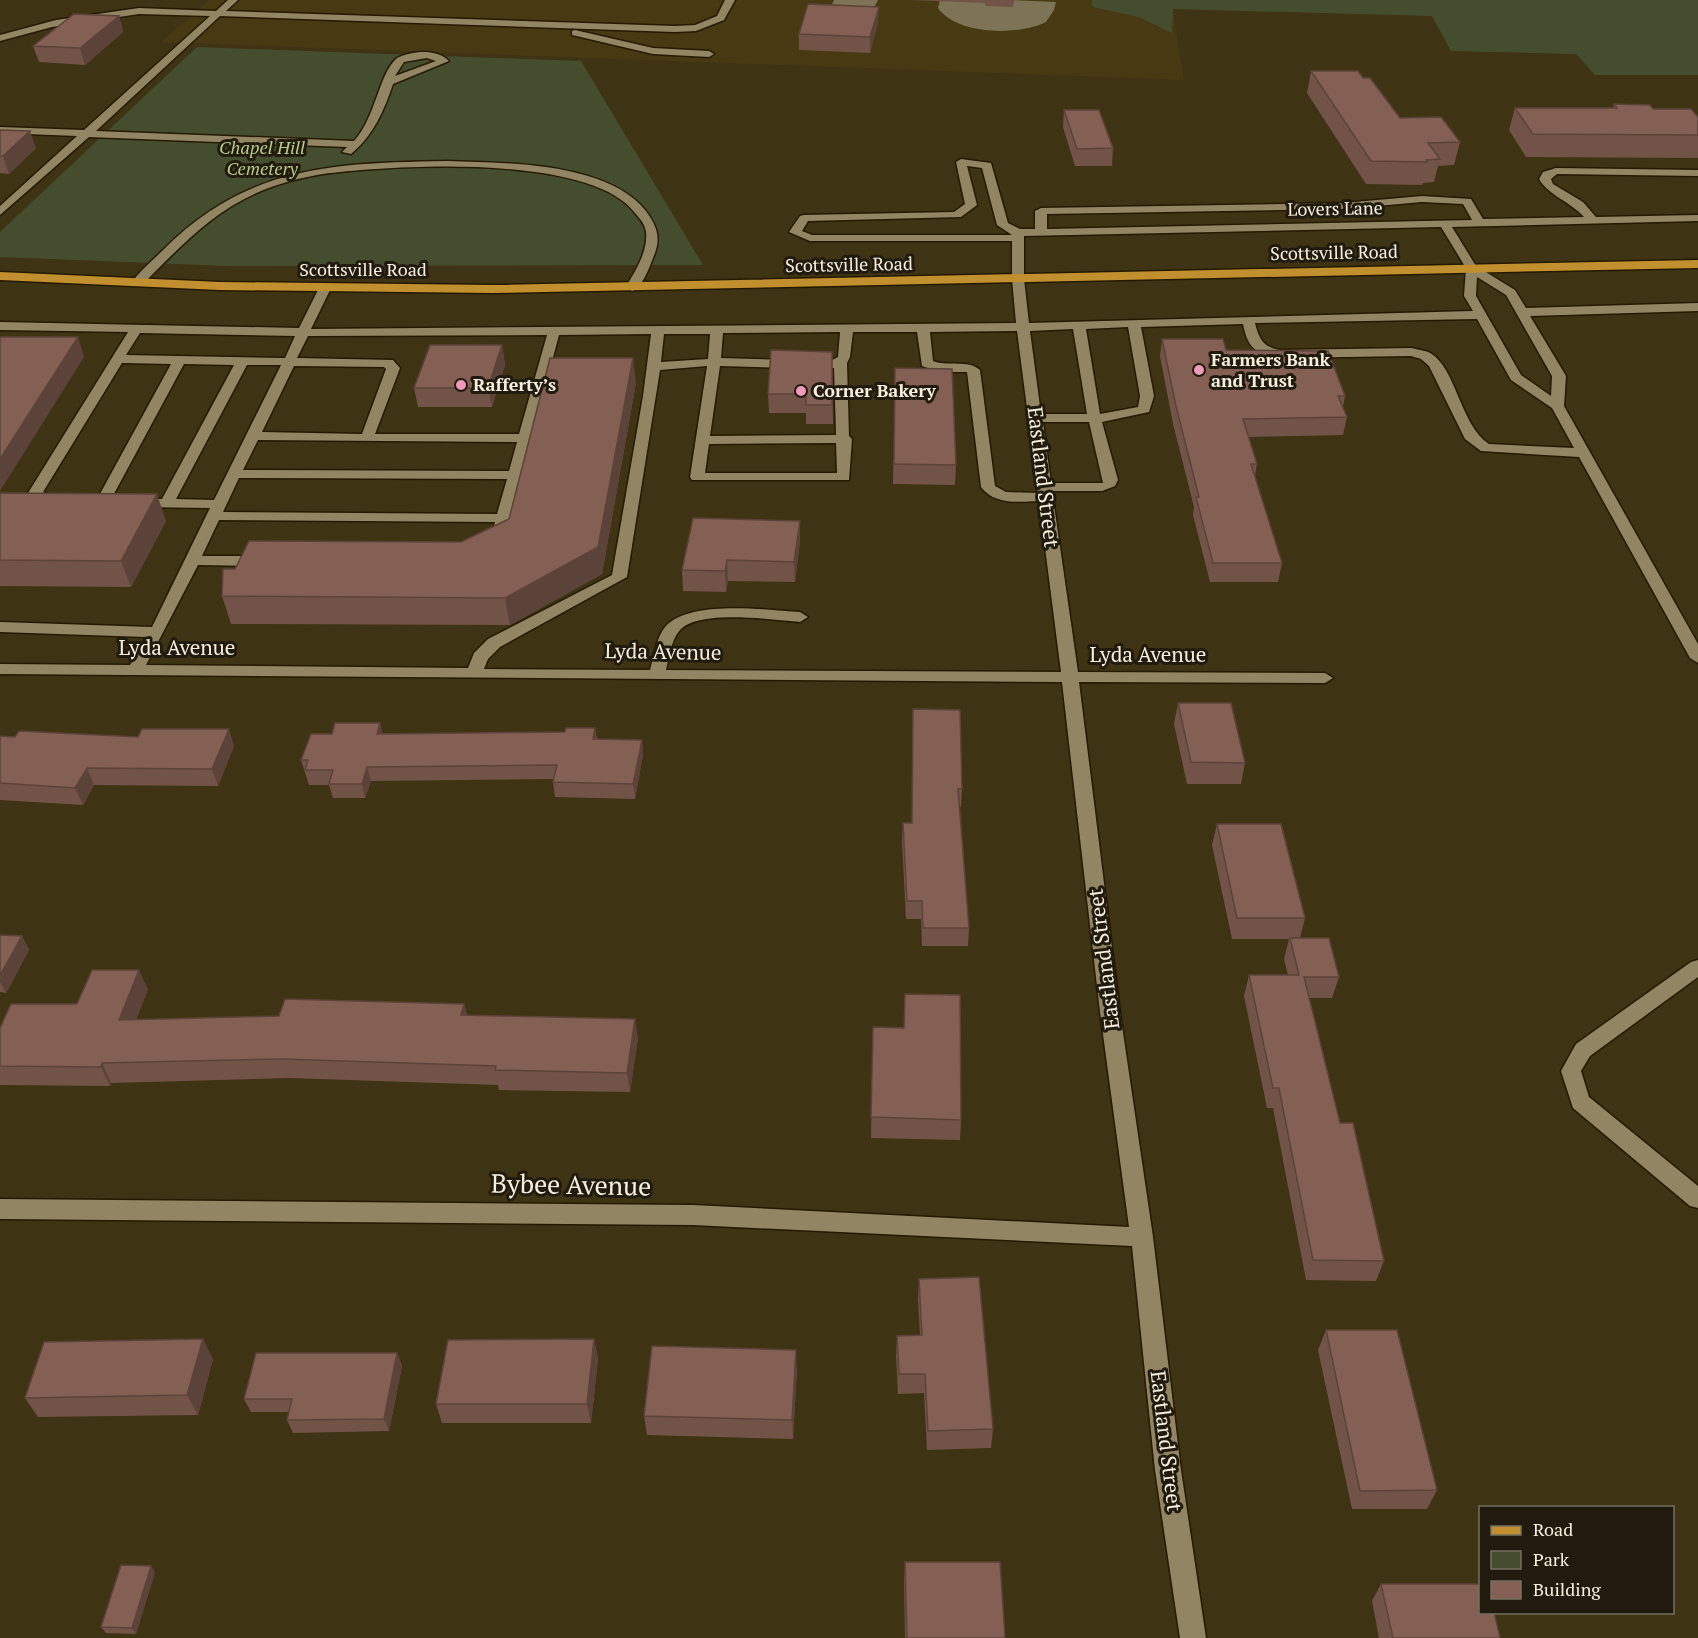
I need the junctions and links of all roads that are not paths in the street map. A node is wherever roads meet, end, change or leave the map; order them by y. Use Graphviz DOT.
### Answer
graph roads {
  1 [pos="140,0"];
  2 [pos="233,0"];
  3 [pos="730,0"];
  4 [pos="219,12"];
  5 [pos="46,25"];
  6 [pos="550,25"];
  7 [pos="0,38"];
  8 [pos="709,54"];
  9 [pos="389,82"];
  10 [pos="0,130"];
  11 [pos="85,134"];
  12 [pos="356,144"];
  13 [pos="322,171"];
  14 [pos="1698,173"];
  15 [pos="0,199"];
  16 [pos="14,199"];
  17 [pos="1343,206"];
  18 [pos="0,212"];
  19 [pos="1698,219"];
  20 [pos="1594,221"];
  21 [pos="1480,224"];
  22 [pos="1445,225"];
  23 [pos="1353,227"];
  24 [pos="1041,234"];
  25 [pos="1018,236"];
  26 [pos="1698,264"];
  27 [pos="1472,268"];
  28 [pos="0,276"];
  29 [pos="1018,279"];
  30 [pos="137,283"];
  31 [pos="632,287"];
  32 [pos="325,288"];
  33 [pos="1698,307"];
  34 [pos="1522,312"];
  35 [pos="1482,315"];
  36 [pos="1248,320"];
  37 [pos="1134,323"];
  38 [pos="0,326"];
  39 [pos="1079,326"];
  40 [pos="1023,327"];
  41 [pos="847,328"];
  42 [pos="923,328"];
  43 [pos="136,329"];
  44 [pos="717,329"];
  45 [pos="658,330"];
  46 [pos="554,331"];
  47 [pos="305,332"];
  48 [pos="117,359"];
  49 [pos="180,360"];
  50 [pos="243,360"];
  51 [pos="291,361"];
  52 [pos="714,362"];
  53 [pos="840,363"];
  54 [pos="653,367"];
  55 [pos="1557,406"];
  56 [pos="1094,417"];
  57 [pos="1035,418"];
  58 [pos="254,435"];
  59 [pos="367,438"];
  60 [pos="525,438"];
  61 [pos="844,439"];
  62 [pos="703,440"];
  63 [pos="1582,453"];
  64 [pos="236,474"];
  65 [pos="515,475"];
  66 [pos="1045,492"];
  67 [pos="70,502"];
  68 [pos="167,503"];
  69 [pos="218,510"];
  70 [pos="503,518"];
  71 [pos="485,554"];
  72 [pos="192,560"];
  73 [pos="275,561"];
  74 [pos="800,616"];
  75 [pos="0,627"];
  76 [pos="157,632"];
  77 [pos="1698,658"];
  78 [pos="0,669"];
  79 [pos="135,670"];
  80 [pos="475,672"];
  81 [pos="657,674"];
  82 [pos="1070,677"];
  83 [pos="1325,678"];
  84 [pos="1698,967"];
  85 [pos="1698,1199"];
  86 [pos="0,1209"];
  87 [pos="1142,1237"];
  88 [pos="1192,1638"];
  1 -- 5 [label="street"];
  2 -- 4 [label="street"];
  3 -- 6 [label="street"];
  4 -- 5 [label="street"];
  4 -- 6 [label="street"];
  4 -- 11 [label="street"];
  5 -- 7 [label="street"];
  6 -- 8 [label="street"];
  9 -- 9 [label="street"];
  9 -- 12 [label="street"];
  10 -- 11 [label="street"];
  11 -- 12 [label="street"];
  11 -- 16 [label="street"];
  12 -- 13 [label="street"];
  13 -- 30 [label="street"];
  13 -- 31 [label="street"];
  14 -- 20 [label="street"];
  15 -- 16 [label="street"];
  16 -- 18 [label="street"];
  17 -- 21 [label="street"];
  17 -- 23 [label="street"];
  17 -- 24 [label="street"];
  19 -- 20 [label="street, Lovers Lane"];
  20 -- 21 [label="street, Lovers Lane"];
  21 -- 22 [label="street, Lovers Lane"];
  22 -- 23 [label="street, Lovers Lane"];
  22 -- 27 [label="street"];
  23 -- 24 [label="street, Lovers Lane"];
  24 -- 25 [label="street, Lovers Lane"];
  25 -- 25 [label="street, Lovers Lane"];
  25 -- 29 [label="street"];
  26 -- 27 [label="main road, Scottsville Road"];
  27 -- 29 [label="main road, Scottsville Road"];
  27 -- 34 [label="street"];
  27 -- 35 [label="street"];
  28 -- 30 [label="main road, Scottsville Road"];
  29 -- 31 [label="main road, Scottsville Road"];
  29 -- 40 [label="street, Eastland Street"];
  30 -- 32 [label="main road, Scottsville Road"];
  31 -- 32 [label="main road, Scottsville Road"];
  32 -- 47 [label="street"];
  33 -- 34 [label="street"];
  34 -- 55 [label="street"];
  35 -- 36 [label="street"];
  35 -- 55 [label="street"];
  36 -- 37 [label="street"];
  36 -- 63 [label="street"];
  37 -- 39 [label="street"];
  37 -- 56 [label="street"];
  38 -- 43 [label="street"];
  39 -- 40 [label="street"];
  39 -- 56 [label="street"];
  40 -- 42 [label="street"];
  40 -- 57 [label="street, Eastland Street"];
  41 -- 42 [label="street"];
  41 -- 44 [label="street"];
  41 -- 53 [label="street"];
  42 -- 66 [label="street"];
  43 -- 47 [label="street"];
  43 -- 48 [label="street"];
  44 -- 45 [label="street"];
  44 -- 52 [label="street"];
  45 -- 46 [label="street"];
  45 -- 54 [label="street"];
  46 -- 47 [label="street"];
  46 -- 60 [label="street"];
  47 -- 51 [label="street"];
  48 -- 49 [label="street"];
  48 -- 67 [label="street"];
  49 -- 50 [label="street"];
  49 -- 68 [label="street"];
  50 -- 51 [label="street"];
  50 -- 68 [label="street"];
  51 -- 58 [label="street"];
  51 -- 59 [label="street"];
  52 -- 53 [label="street"];
  52 -- 54 [label="street"];
  52 -- 62 [label="street"];
  53 -- 61 [label="street"];
  54 -- 80 [label="street"];
  55 -- 63 [label="street"];
  56 -- 57 [label="street"];
  56 -- 66 [label="street"];
  57 -- 66 [label="street, Eastland Street"];
  58 -- 59 [label="street"];
  58 -- 64 [label="street"];
  59 -- 60 [label="street"];
  60 -- 65 [label="street"];
  61 -- 62 [label="street"];
  61 -- 62 [label="street"];
  63 -- 77 [label="street"];
  64 -- 65 [label="street"];
  64 -- 69 [label="street"];
  65 -- 70 [label="street"];
  66 -- 82 [label="street, Eastland Street"];
  68 -- 69 [label="street"];
  69 -- 70 [label="street"];
  69 -- 72 [label="street"];
  70 -- 71 [label="street"];
  72 -- 73 [label="street"];
  72 -- 76 [label="street"];
  74 -- 81 [label="street"];
  75 -- 76 [label="street"];
  76 -- 79 [label="street"];
  78 -- 79 [label="street, Lyda Avenue"];
  79 -- 80 [label="street, Lyda Avenue"];
  80 -- 81 [label="street, Lyda Avenue"];
  81 -- 82 [label="street, Lyda Avenue"];
  82 -- 83 [label="street, Lyda Avenue"];
  82 -- 87 [label="street, Eastland Street"];
  84 -- 85 [label="street"];
  86 -- 87 [label="street, Bybee Avenue"];
  87 -- 88 [label="street, Eastland Street"];
}
